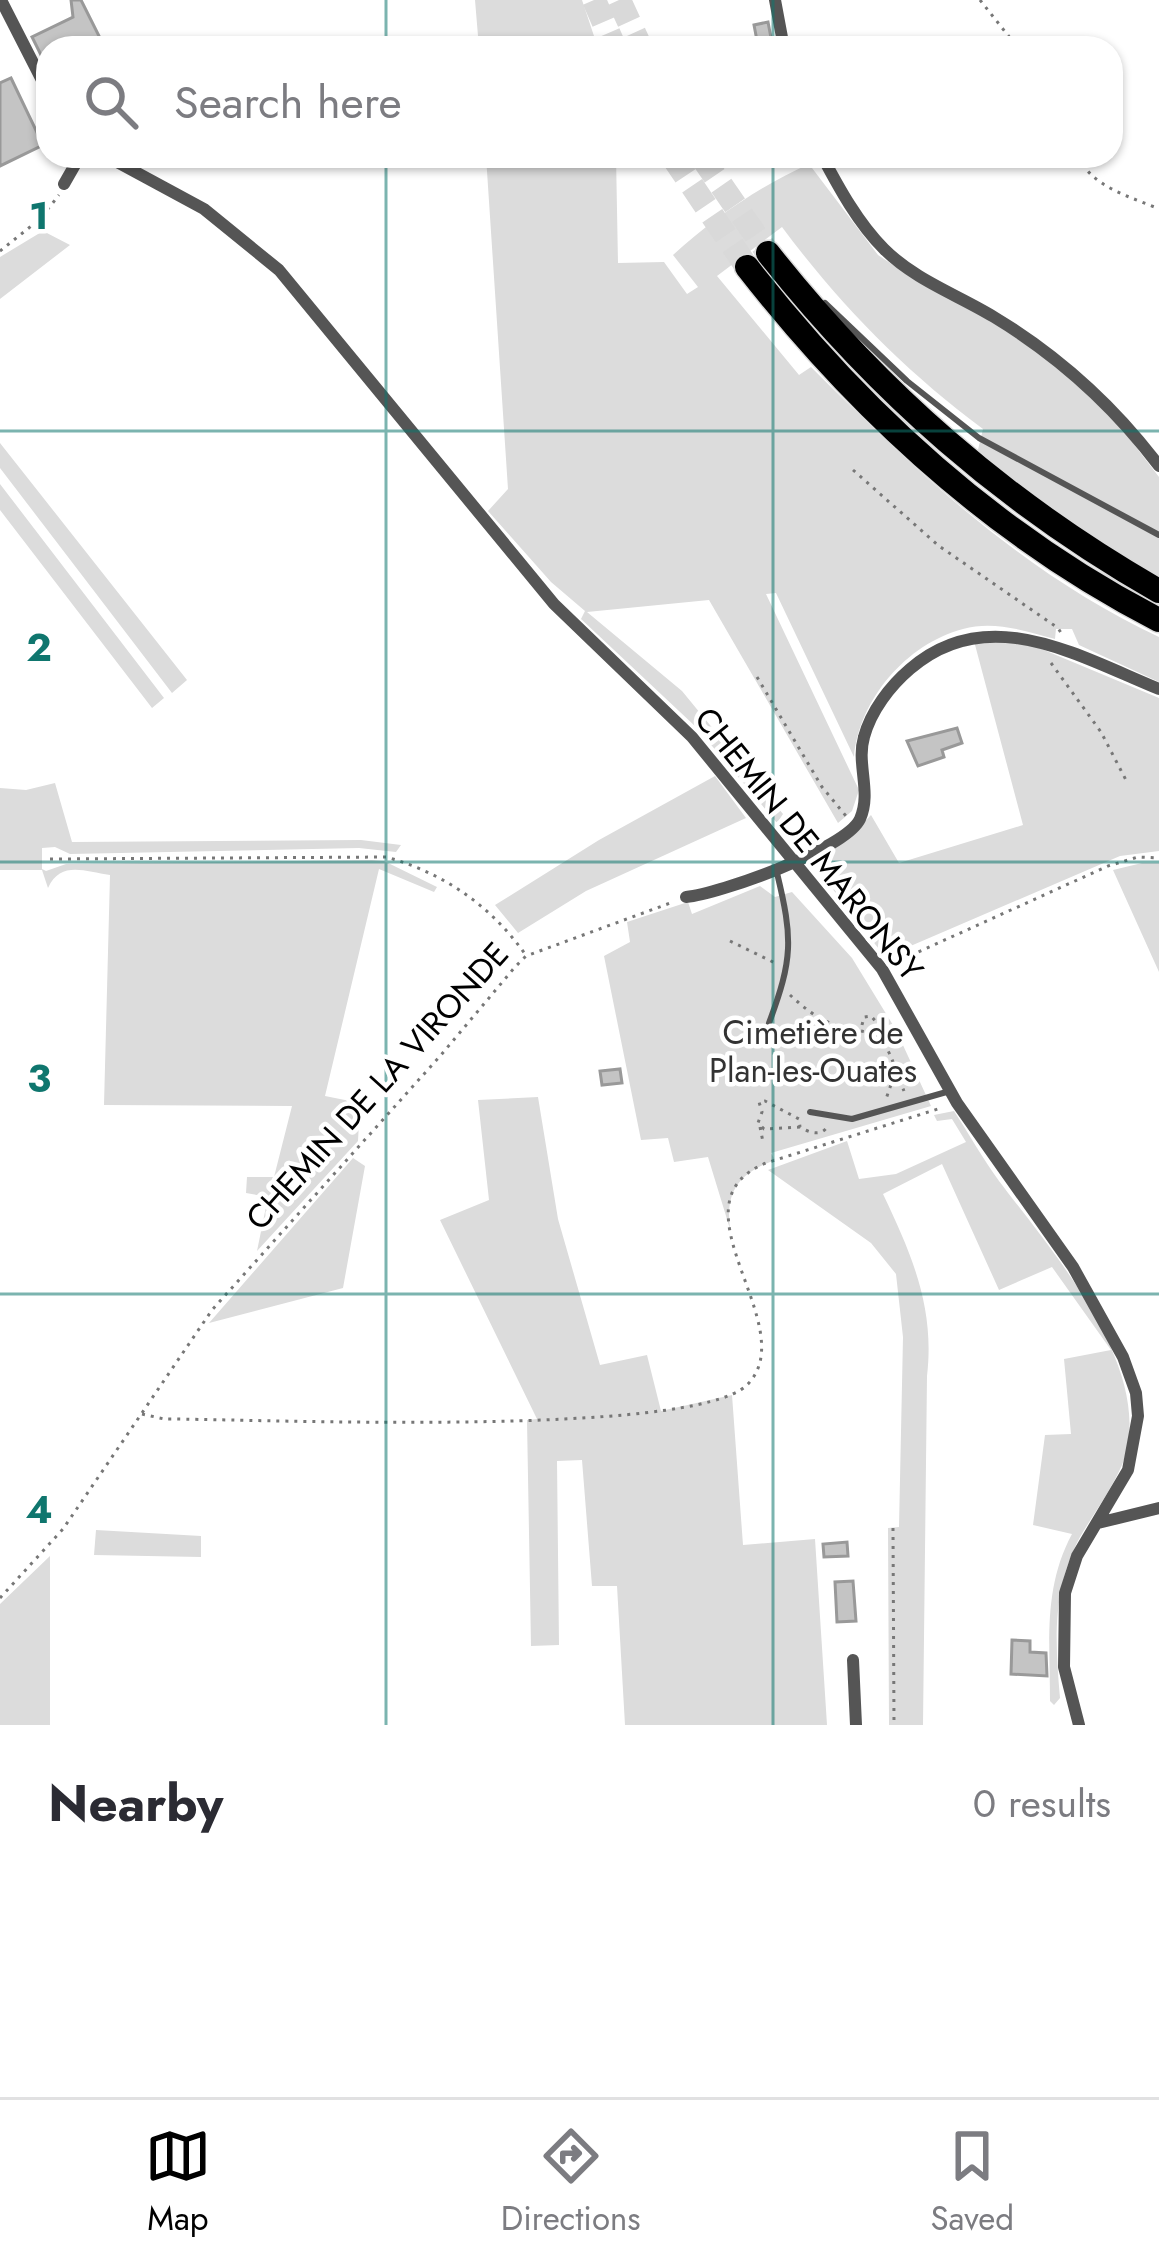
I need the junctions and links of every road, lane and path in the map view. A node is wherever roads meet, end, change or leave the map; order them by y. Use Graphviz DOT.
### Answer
graph roads {
  1 [pos="1,0"];
  2 [pos="776,0"];
  3 [pos="980,0"];
  4 [pos="782,36"];
  5 [pos="1008,36"];
  6 [pos="36,69"];
  7 [pos="73,168"];
  8 [pos="128,168"];
  9 [pos="829,168"];
  10 [pos="1084,168"];
  11 [pos="64,184"];
  12 [pos="1159,209"];
  13 [pos="0,251"];
  14 [pos="757,261"];
  15 [pos="1159,466"];
  16 [pos="853,470"];
  17 [pos="1159,535"];
  18 [pos="1159,591"];
  19 [pos="1159,620"];
  20 [pos="1058,628"];
  21 [pos="1037,641"];
  22 [pos="757,677"];
  23 [pos="1159,689"];
  24 [pos="1126,782"];
  25 [pos="842,809"];
  26 [pos="1159,858"];
  27 [pos="50,859"];
  28 [pos="795,861"];
  29 [pos="776,869"];
  30 [pos="686,897"];
  31 [pos="730,940"];
  32 [pos="526,956"];
  33 [pos="882,969"];
  34 [pos="786,971"];
  35 [pos="782,986"];
  36 [pos="769,1023"];
  37 [pos="861,1028"];
  38 [pos="873,1032"];
  39 [pos="896,1070"];
  40 [pos="953,1097"];
  41 [pos="916,1104"];
  42 [pos="810,1112"];
  43 [pos="874,1115"];
  44 [pos="791,1116"];
  45 [pos="828,1117"];
  46 [pos="760,1126"];
  47 [pos="800,1127"];
  48 [pos="791,1128"];
  49 [pos="763,1142"];
  50 [pos="142,1414"];
  51 [pos="1159,1508"];
  52 [pos="1097,1523"];
  53 [pos="893,1528"];
  54 [pos="0,1598"];
  55 [pos="853,1660"];
  56 [pos="1073,1723"];
  57 [pos="856,1725"];
  58 [pos="894,1725"];
  1 -- 6 [label="street"];
  2 -- 4 [label="street"];
  3 -- 5 [label="path"];
  7 -- 11 [label="street"];
  8 -- 28 [label="street, CHEMIN DE MARONSY"];
  9 -- 15 [label="street"];
  10 -- 12 [label="path"];
  11 -- 13 [label="path"];
  14 -- 17 [label="lane"];
  14 -- 18 [label="highway"];
  14 -- 19 [label="highway"];
  16 -- 20 [label="path"];
  21 -- 23 [label="street"];
  21 -- 24 [label="path"];
  21 -- 28 [label="street"];
  22 -- 25 [label="path"];
  26 -- 33 [label="path"];
  27 -- 32 [label="path"];
  28 -- 29 [label="street"];
  28 -- 33 [label="street, CHEMIN DE MARONSY"];
  29 -- 30 [label="street"];
  29 -- 34 [label="lane"];
  30 -- 32 [label="path, CHEMIN DE LA VIRONDE"];
  31 -- 34 [label="path"];
  32 -- 50 [label="path, CHEMIN DE LA VIRONDE"];
  33 -- 40 [label="street, CHEMIN DE MARONSY"];
  34 -- 35 [label="lane"];
  35 -- 36 [label="lane"];
  35 -- 37 [label="path"];
  37 -- 38 [label="path"];
  37 -- 38 [label="path"];
  38 -- 39 [label="path"];
  39 -- 41 [label="path"];
  39 -- 43 [label="path"];
  40 -- 41 [label="lane"];
  40 -- 50 [label="path"];
  40 -- 52 [label="street, CHEMIN DE MARONSY"];
  41 -- 43 [label="lane"];
  42 -- 45 [label="lane"];
  43 -- 45 [label="lane"];
  44 -- 46 [label="path"];
  44 -- 47 [label="path"];
  44 -- 48 [label="path"];
  45 -- 47 [label="path"];
  46 -- 48 [label="path"];
  46 -- 49 [label="path"];
  47 -- 48 [label="path"];
  50 -- 54 [label="path, CHEMIN DE LA VIRONDE"];
  51 -- 52 [label="street"];
  52 -- 56 [label="street, CHEMIN DE MARONSY"];
  53 -- 58 [label="path"];
  55 -- 57 [label="street"];
}
